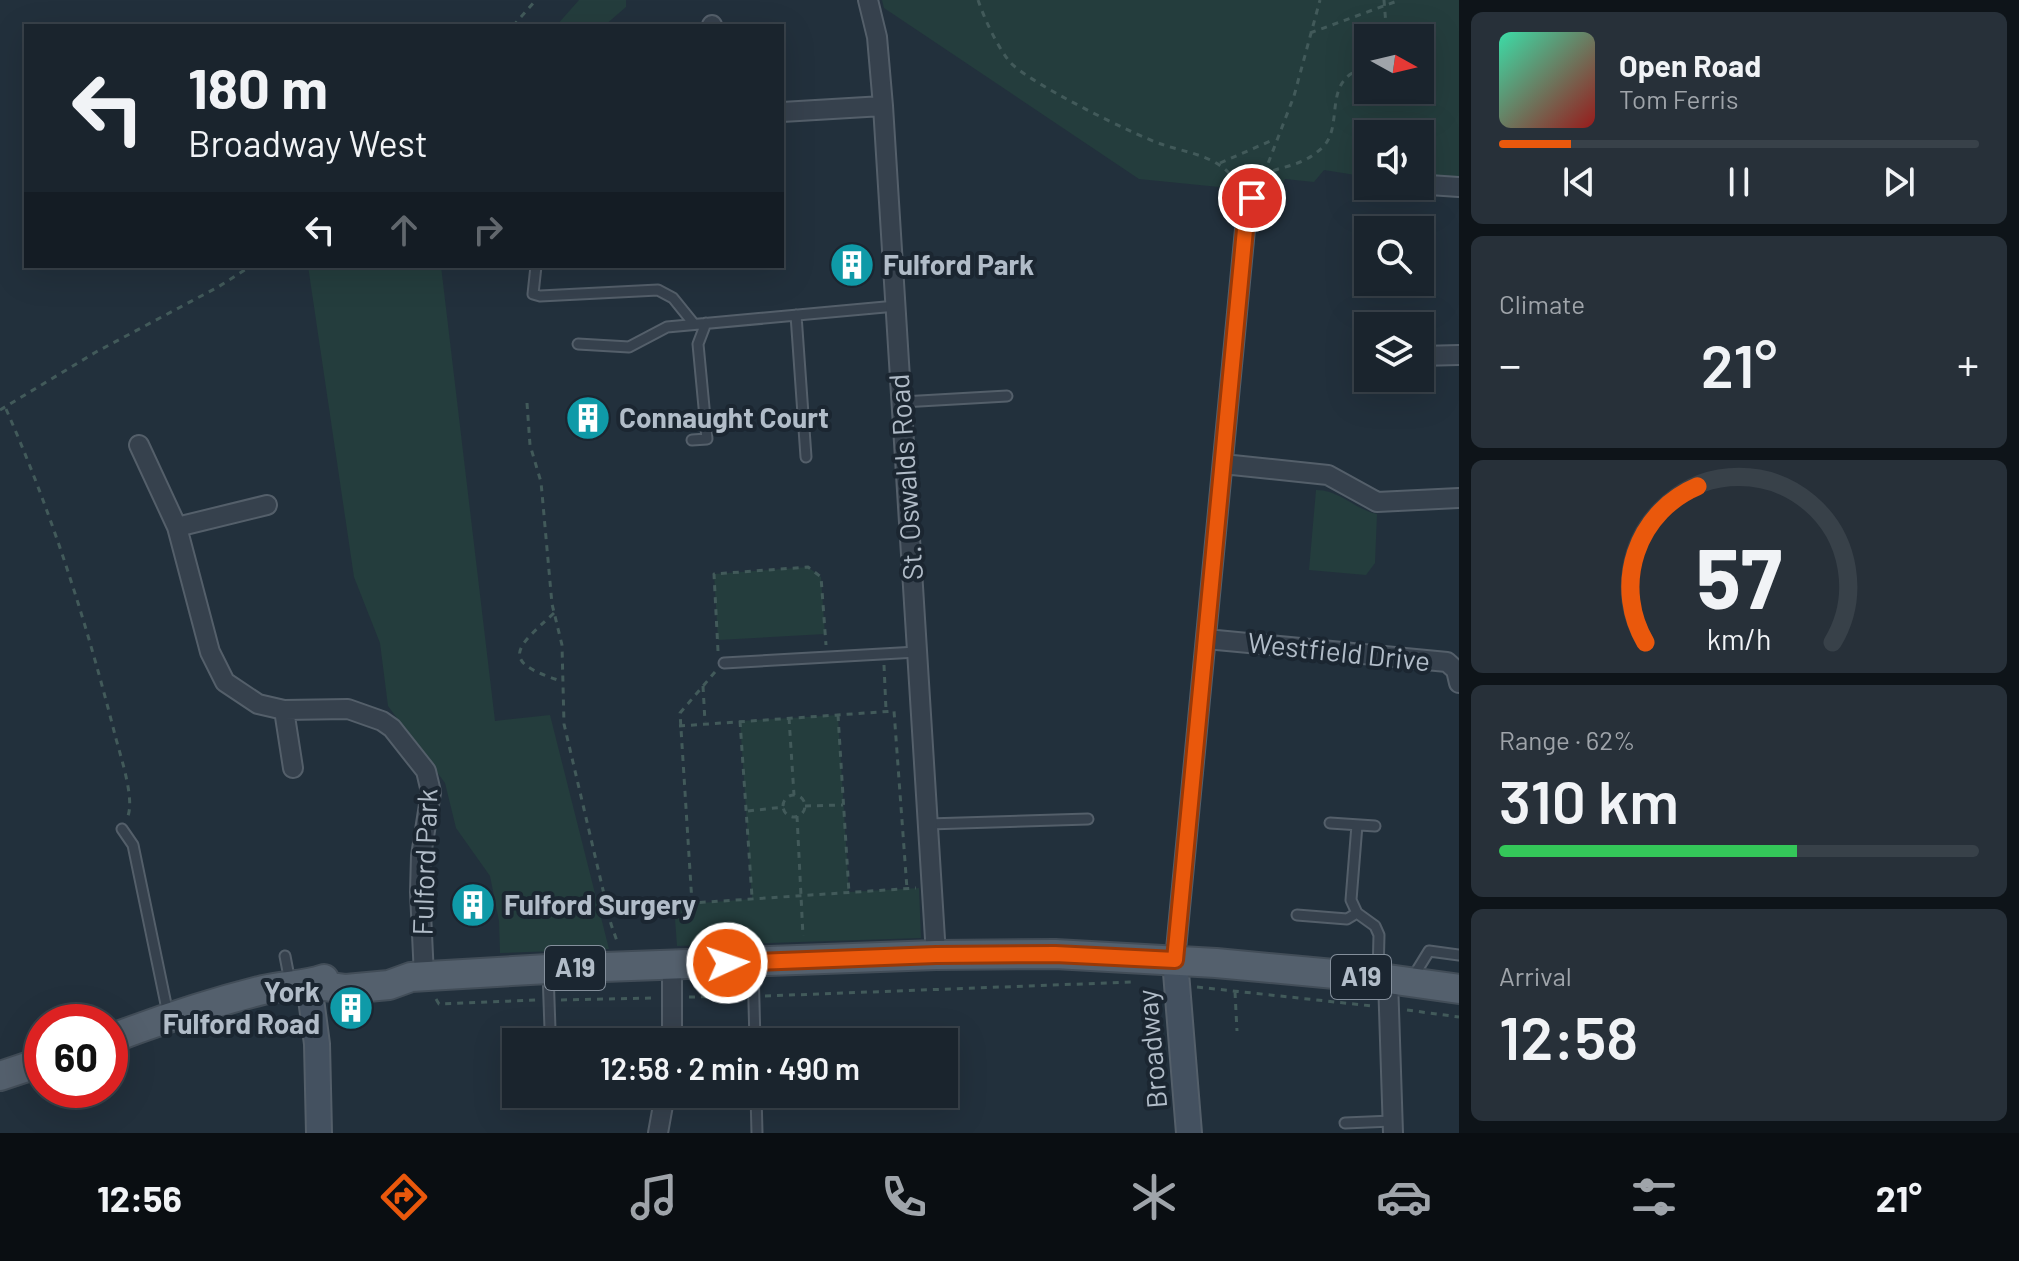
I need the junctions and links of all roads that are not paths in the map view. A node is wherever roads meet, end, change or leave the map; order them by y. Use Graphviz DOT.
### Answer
graph roads {
  1 [pos="868,0"];
  2 [pos="883,106"];
  3 [pos="784,112"];
  4 [pos="1434,185"];
  5 [pos="1459,187"];
  6 [pos="1255,192"];
  7 [pos="536,268"];
  8 [pos="896,306"];
  9 [pos="796,315"];
  10 [pos="706,323"];
  11 [pos="694,324"];
  12 [pos="578,344"];
  13 [pos="1459,355"];
  14 [pos="1434,356"];
  15 [pos="1007,396"];
  16 [pos="902,402"];
  17 [pos="692,440"];
  18 [pos="139,445"];
  19 [pos="806,457"];
  20 [pos="1223,464"];
  21 [pos="1459,498"];
  22 [pos="267,505"];
  23 [pos="177,527"];
  24 [pos="1206,639"];
  25 [pos="917,652"];
  26 [pos="724,663"];
  27 [pos="1459,683"];
  28 [pos="284,710"];
  29 [pos="293,768"];
  30 [pos="1088,819"];
  31 [pos="1330,823"];
  32 [pos="928,824"];
  33 [pos="1357,825"];
  34 [pos="1375,826"];
  35 [pos="122,829"];
  36 [pos="1357,913"];
  37 [pos="1297,915"];
  38 [pos="936,955"];
  39 [pos="1459,955"];
  40 [pos="285,956"];
  41 [pos="760,962"];
  42 [pos="672,965"];
  43 [pos="548,969"];
  44 [pos="1176,972"];
  45 [pos="417,976"];
  46 [pos="1392,980"];
  47 [pos="300,985"];
  48 [pos="1459,989"];
  49 [pos="169,1018"];
  50 [pos="550,1028"];
  51 [pos="672,1028"];
  52 [pos="755,1028"];
  53 [pos="128,1033"];
  54 [pos="24,1068"];
  55 [pos="0,1076"];
  56 [pos="662,1108"];
  57 [pos="756,1108"];
  58 [pos="1345,1123"];
  59 [pos="1393,1127"];
  60 [pos="319,1133"];
  61 [pos="658,1133"];
  62 [pos="757,1133"];
  63 [pos="1189,1133"];
  1 -- 2 [label="street, St. Oswalds Road"];
  2 -- 3 [label="street"];
  2 -- 8 [label="street, St. Oswalds Road"];
  4 -- 5 [label="street"];
  6 -- 20 [label="street"];
  7 -- 11 [label="lane"];
  8 -- 9 [label="lane"];
  8 -- 16 [label="street, St. Oswalds Road"];
  9 -- 10 [label="lane"];
  9 -- 19 [label="lane"];
  10 -- 11 [label="lane"];
  10 -- 17 [label="lane"];
  11 -- 12 [label="lane"];
  13 -- 14 [label="street"];
  15 -- 16 [label="lane"];
  16 -- 25 [label="street, St. Oswalds Road"];
  18 -- 23 [label="street, Fulford Park"];
  20 -- 21 [label="street"];
  20 -- 24 [label="street"];
  22 -- 23 [label="street"];
  23 -- 28 [label="street, Fulford Park"];
  24 -- 27 [label="street, Westfield Drive"];
  24 -- 44 [label="street"];
  25 -- 26 [label="lane"];
  25 -- 32 [label="street, St. Oswalds Road"];
  28 -- 29 [label="street"];
  28 -- 45 [label="street, Fulford Park"];
  30 -- 32 [label="lane"];
  31 -- 33 [label="lane"];
  32 -- 38 [label="street, St. Oswalds Road"];
  33 -- 34 [label="lane"];
  33 -- 36 [label="lane"];
  35 -- 49 [label="lane"];
  36 -- 37 [label="lane"];
  36 -- 46 [label="lane"];
  38 -- 41 [label="main road, A19"];
  38 -- 44 [label="main road, A19"];
  39 -- 46 [label="lane"];
  40 -- 47 [label="lane"];
  41 -- 42 [label="main road, A19"];
  41 -- 52 [label="lane"];
  42 -- 43 [label="main road, A19"];
  42 -- 51 [label="street"];
  43 -- 45 [label="main road, A19"];
  43 -- 50 [label="lane"];
  44 -- 46 [label="main road, A19"];
  44 -- 63 [label="street, Broadway"];
  45 -- 47 [label="main road, A19"];
  46 -- 48 [label="main road, A19"];
  46 -- 59 [label="street"];
  47 -- 49 [label="main road, A19"];
  47 -- 60 [label="street"];
  49 -- 53 [label="main road, A19"];
  54 -- 55 [label="main road"];
  56 -- 61 [label="street"];
  57 -- 62 [label="lane"];
  58 -- 59 [label="lane"];
}
